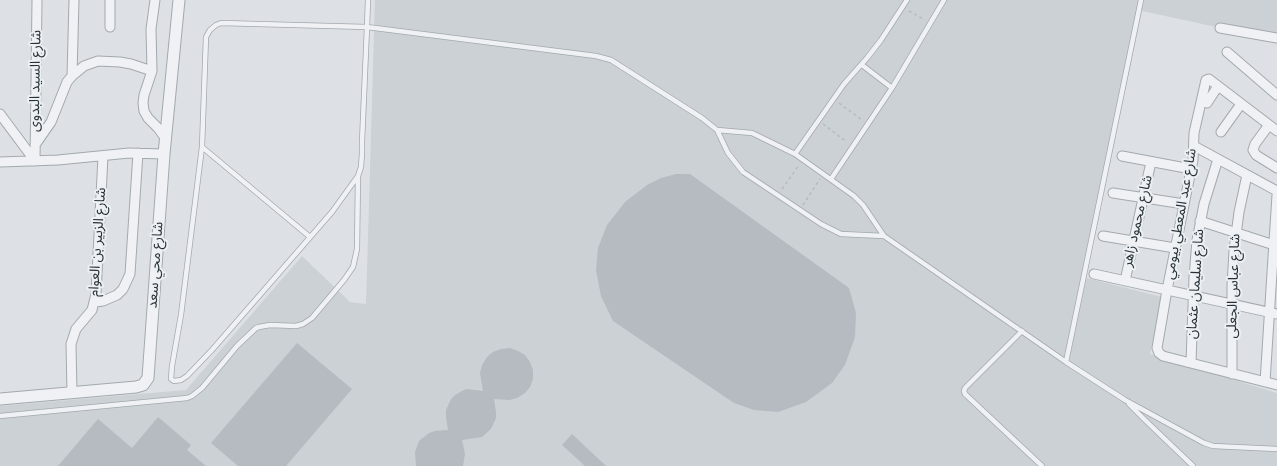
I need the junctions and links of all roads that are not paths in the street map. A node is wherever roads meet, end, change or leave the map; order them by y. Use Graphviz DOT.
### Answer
graph roads {
  1 [pos="38,0"];
  2 [pos="74,0"];
  3 [pos="110,0"];
  4 [pos="155,0"];
  5 [pos="179,0"];
  6 [pos="368,0"];
  7 [pos="907,0"];
  8 [pos="944,0"];
  9 [pos="1141,0"];
  10 [pos="110,27"];
  11 [pos="367,27"];
  12 [pos="1220,28"];
  13 [pos="1277,38"];
  14 [pos="1227,52"];
  15 [pos="862,65"];
  16 [pos="152,71"];
  17 [pos="72,76"];
  18 [pos="1218,86"];
  19 [pos="892,88"];
  20 [pos="1277,95"];
  21 [pos="1207,103"];
  22 [pos="1241,104"];
  23 [pos="0,114"];
  24 [pos="1269,125"];
  25 [pos="717,130"];
  26 [pos="1277,131"];
  27 [pos="1221,132"];
  28 [pos="166,139"];
  29 [pos="35,145"];
  30 [pos="1194,146"];
  31 [pos="202,147"];
  32 [pos="138,153"];
  33 [pos="164,154"];
  34 [pos="795,154"];
  35 [pos="103,156"];
  36 [pos="1122,156"];
  37 [pos="1218,159"];
  38 [pos="35,161"];
  39 [pos="0,162"];
  40 [pos="1151,162"];
  41 [pos="1277,168"];
  42 [pos="1191,169"];
  43 [pos="1247,175"];
  44 [pos="358,176"];
  45 [pos="831,179"];
  46 [pos="1277,191"];
  47 [pos="1114,193"];
  48 [pos="1277,195"];
  49 [pos="1144,197"];
  50 [pos="1184,204"];
  51 [pos="1200,221"];
  52 [pos="1235,233"];
  53 [pos="310,236"];
  54 [pos="884,236"];
  55 [pos="1103,236"];
  56 [pos="1134,241"];
  57 [pos="1274,245"];
  58 [pos="1175,248"];
  59 [pos="1094,274"];
  60 [pos="1125,281"];
  61 [pos="1167,290"];
  62 [pos="1194,296"];
  63 [pos="95,302"];
  64 [pos="1232,304"];
  65 [pos="1273,313"];
  66 [pos="1022,331"];
  67 [pos="1066,362"];
  68 [pos="1191,363"];
  69 [pos="1232,374"];
  70 [pos="1265,382"];
  71 [pos="1277,385"];
  72 [pos="72,393"];
  73 [pos="0,399"];
  74 [pos="1125,400"];
  75 [pos="0,416"];
  76 [pos="1277,449"];
  77 [pos="1042,466"];
  78 [pos="1194,466"];
  1 -- 29 [label="street, شارع السيد البدوى"];
  2 -- 17 [label="street"];
  3 -- 10 [label="street"];
  4 -- 16 [label="street"];
  5 -- 28 [label="street, شارع محي سعد"];
  6 -- 11 [label="lane"];
  7 -- 15 [label="lane"];
  8 -- 19 [label="lane"];
  9 -- 67 [label="lane"];
  11 -- 25 [label="lane"];
  11 -- 31 [label="lane"];
  11 -- 44 [label="lane"];
  12 -- 13 [label="street"];
  14 -- 20 [label="street"];
  15 -- 19 [label="lane"];
  15 -- 34 [label="lane"];
  16 -- 17 [label="street"];
  16 -- 28 [label="street"];
  17 -- 29 [label="street"];
  18 -- 21 [label="street"];
  18 -- 22 [label="street"];
  18 -- 30 [label="street, شارع عبد المعطي بيومي"];
  19 -- 45 [label="lane"];
  22 -- 24 [label="street"];
  22 -- 27 [label="street"];
  23 -- 38 [label="street"];
  24 -- 26 [label="street"];
  24 -- 41 [label="street"];
  25 -- 34 [label="lane"];
  25 -- 54 [label="lane"];
  28 -- 33 [label="street, شارع محي سعد"];
  29 -- 38 [label="street, شارع السيد البدوى"];
  30 -- 37 [label="street"];
  30 -- 42 [label="street, شارع عبد المعطي بيومي"];
  31 -- 53 [label="lane"];
  31 -- 53 [label="lane"];
  32 -- 33 [label="street"];
  32 -- 35 [label="street"];
  32 -- 63 [label="street"];
  33 -- 72 [label="street, شارع محي سعد"];
  34 -- 45 [label="lane"];
  35 -- 38 [label="street"];
  35 -- 63 [label="street, شارع الزبير بن العوام"];
  36 -- 40 [label="street"];
  37 -- 43 [label="street"];
  37 -- 51 [label="street, شارع سليمان عثمان"];
  38 -- 39 [label="street"];
  40 -- 42 [label="street"];
  40 -- 49 [label="street, شارع محمود زاهر"];
  42 -- 50 [label="street, شارع عبد المعطي بيومي"];
  43 -- 46 [label="street"];
  43 -- 52 [label="street, شارع عباس الجعلى"];
  44 -- 53 [label="lane"];
  44 -- 75 [label="lane"];
  45 -- 54 [label="lane"];
  47 -- 49 [label="street"];
  48 -- 57 [label="street"];
  49 -- 50 [label="street"];
  49 -- 56 [label="street, شارع محمود زاهر"];
  50 -- 58 [label="street, شارع عبد المعطي بيومي"];
  51 -- 52 [label="street"];
  51 -- 62 [label="street, شارع سليمان عثمان"];
  52 -- 57 [label="street"];
  52 -- 64 [label="street, شارع عباس الجعلى"];
  54 -- 66 [label="lane"];
  55 -- 56 [label="street"];
  56 -- 58 [label="street"];
  56 -- 60 [label="street, شارع محمود زاهر"];
  57 -- 65 [label="street"];
  58 -- 61 [label="street, شارع عبد المعطي بيومي"];
  59 -- 60 [label="street"];
  60 -- 61 [label="street"];
  61 -- 62 [label="street"];
  61 -- 68 [label="street, شارع عبد المعطي بيومي"];
  62 -- 64 [label="street"];
  62 -- 68 [label="street, شارع سليمان عثمان"];
  63 -- 72 [label="street, شارع الزبير بن العوام"];
  64 -- 65 [label="street"];
  64 -- 69 [label="street, شارع عباس الجعلى"];
  65 -- 70 [label="street"];
  66 -- 67 [label="lane"];
  66 -- 77 [label="lane"];
  67 -- 74 [label="lane"];
  68 -- 69 [label="street"];
  69 -- 70 [label="street"];
  70 -- 71 [label="street"];
  72 -- 73 [label="street, شارع محي سعد"];
  74 -- 76 [label="lane"];
  74 -- 78 [label="lane"];
}
